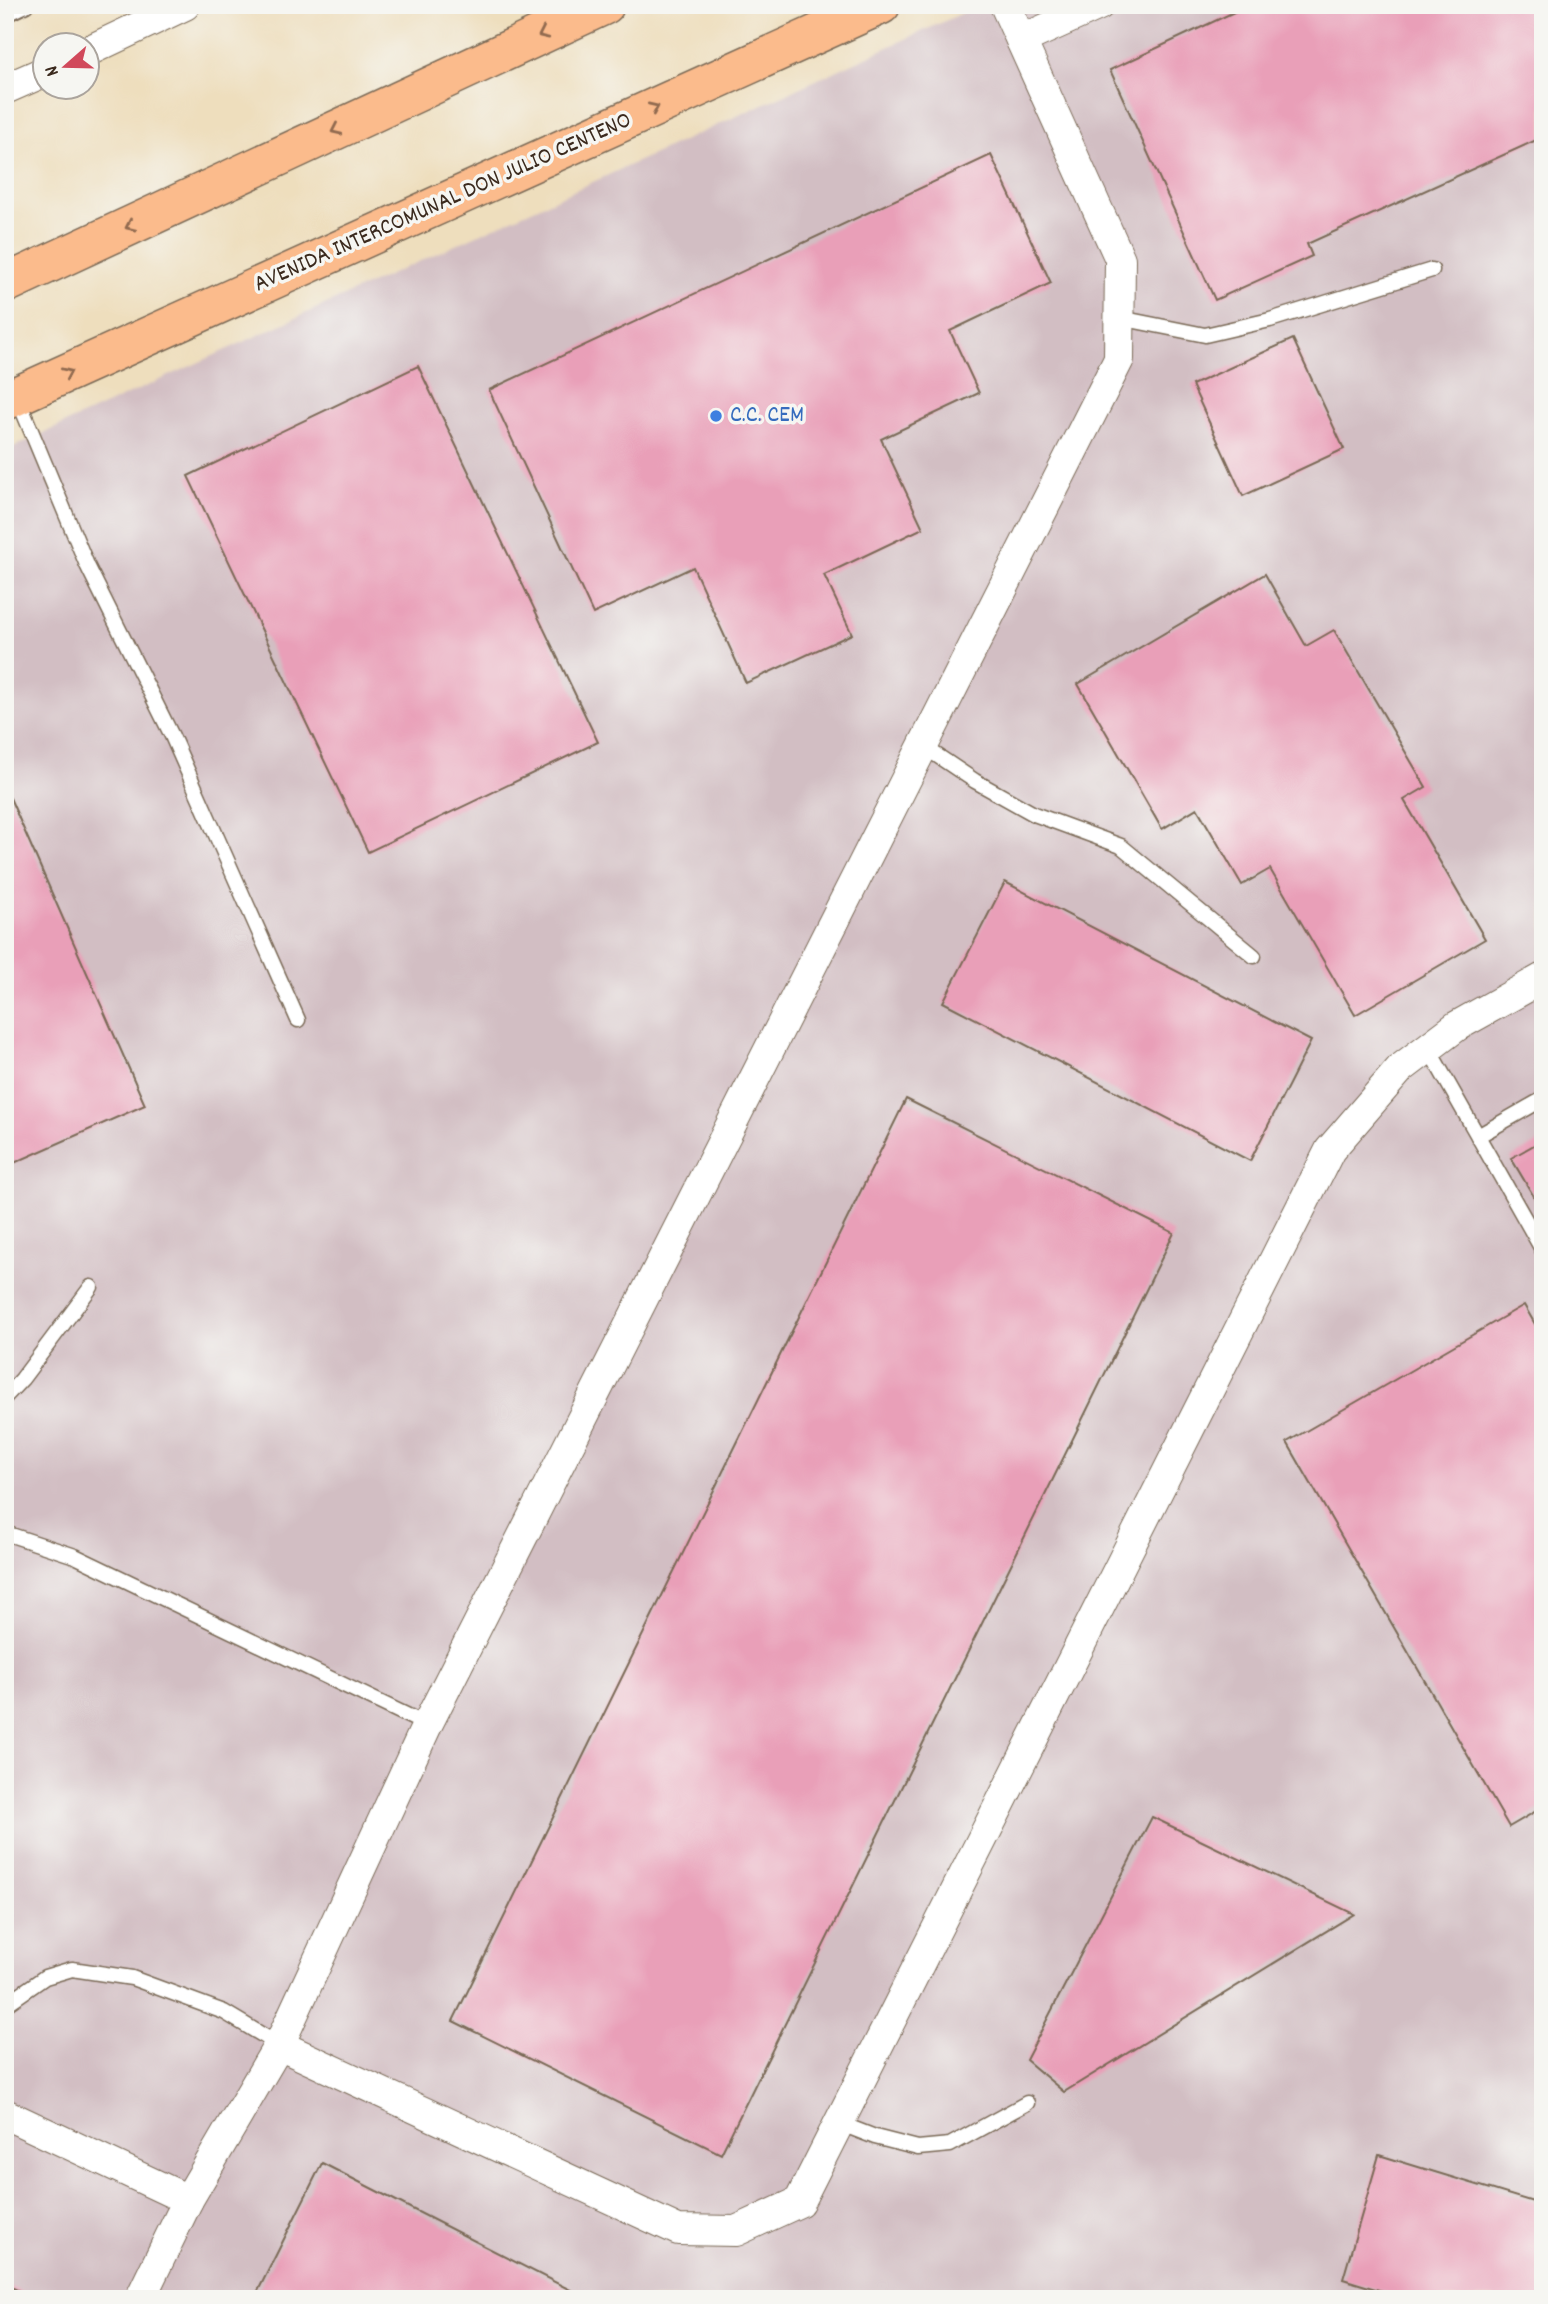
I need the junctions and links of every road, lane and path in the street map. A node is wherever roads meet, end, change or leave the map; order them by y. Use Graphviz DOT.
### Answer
graph roads {
  1 [pos="26,5"];
  2 [pos="185,5"];
  3 [pos="604,5"];
  4 [pos="881,5"];
  5 [pos="1004,5"];
  6 [pos="1099,5"];
  7 [pos="5,15"];
  8 [pos="1021,40"];
  9 [pos="102,44"];
  10 [pos="32,77"];
  11 [pos="5,89"];
  12 [pos="1432,270"];
  13 [pos="5,284"];
  14 [pos="1120,318"];
  15 [pos="11,398"];
  16 [pos="923,746"];
  17 [pos="1254,956"];
  18 [pos="1543,978"];
  19 [pos="298,1020"];
  20 [pos="1428,1048"];
  21 [pos="1543,1100"];
  22 [pos="1478,1136"];
  23 [pos="1543,1251"];
  24 [pos="91,1287"];
  25 [pos="5,1397"];
  26 [pos="5,1533"];
  27 [pos="428,1725"];
  28 [pos="5,2005"];
  29 [pos="279,2045"];
  30 [pos="1027,2103"];
  31 [pos="5,2114"];
  32 [pos="839,2123"];
  33 [pos="188,2200"];
  34 [pos="140,2299"];
  1 -- 7 [label="lane"];
  2 -- 9 [label="street"];
  3 -- 13 [label="main road, one-way"];
  15 -- 4 [label="main road, AVENIDA INTERCOMUNAL DON JULIO CENTENO, one-way"];
  5 -- 8 [label="street"];
  6 -- 8 [label="street"];
  8 -- 14 [label="street"];
  10 -- 11 [label="street"];
  12 -- 14 [label="lane"];
  14 -- 16 [label="street"];
  15 -- 19 [label="lane"];
  16 -- 17 [label="lane"];
  16 -- 27 [label="street"];
  18 -- 20 [label="street"];
  20 -- 22 [label="lane"];
  20 -- 32 [label="street"];
  21 -- 22 [label="lane"];
  22 -- 23 [label="lane"];
  24 -- 25 [label="lane"];
  26 -- 27 [label="lane"];
  27 -- 29 [label="street"];
  28 -- 29 [label="lane"];
  29 -- 32 [label="street"];
  29 -- 33 [label="street"];
  30 -- 32 [label="lane"];
  31 -- 33 [label="street"];
  33 -- 34 [label="street"];
}
